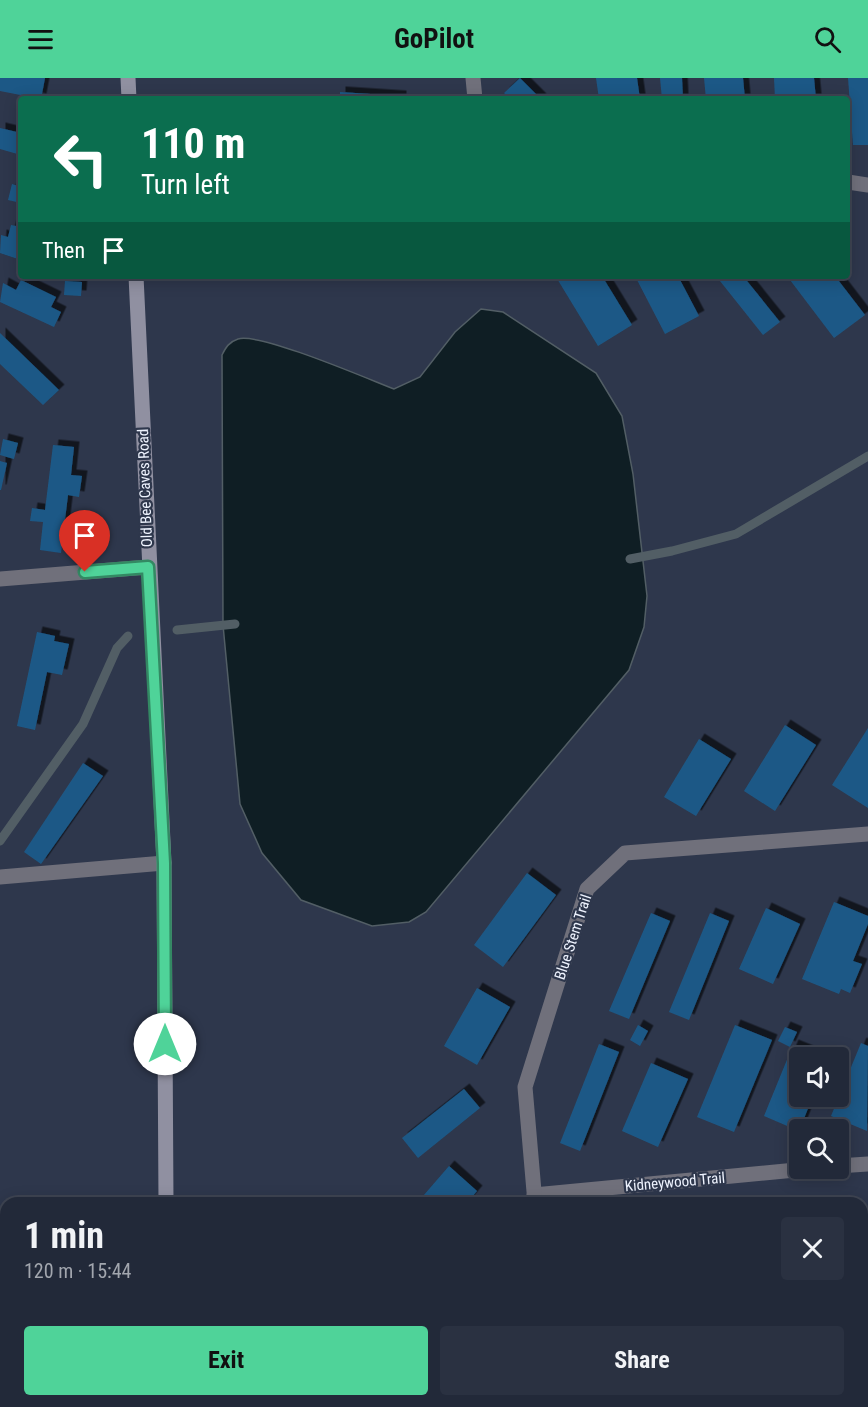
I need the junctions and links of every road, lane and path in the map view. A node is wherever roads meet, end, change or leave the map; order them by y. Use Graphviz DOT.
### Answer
graph roads {
  1 [pos="128,78"];
  2 [pos="473,78"];
  3 [pos="129,96"];
  4 [pos="475,96"];
  5 [pos="850,182"];
  6 [pos="868,185"];
  7 [pos="136,279"];
  8 [pos="148,567"];
  9 [pos="0,579"];
  10 [pos="868,834"];
  11 [pos="164,863"];
  12 [pos="0,877"];
  13 [pos="868,1164"];
  14 [pos="849,1165"];
  15 [pos="789,1171"];
  16 [pos="166,1197"];
  17 [pos="535,1197"];
  18 [pos="553,1197"];
  1 -- 3 [label="street"];
  2 -- 4 [label="street"];
  5 -- 6 [label="street"];
  7 -- 8 [label="street, Old Bee Caves Road"];
  8 -- 9 [label="street"];
  8 -- 11 [label="street, Old Bee Caves Road"];
  10 -- 17 [label="street, Blue Stem Trail"];
  11 -- 12 [label="street"];
  11 -- 16 [label="street, Old Bee Caves Road"];
  13 -- 14 [label="street"];
  15 -- 18 [label="street, Kidneywood Trail"];
}
